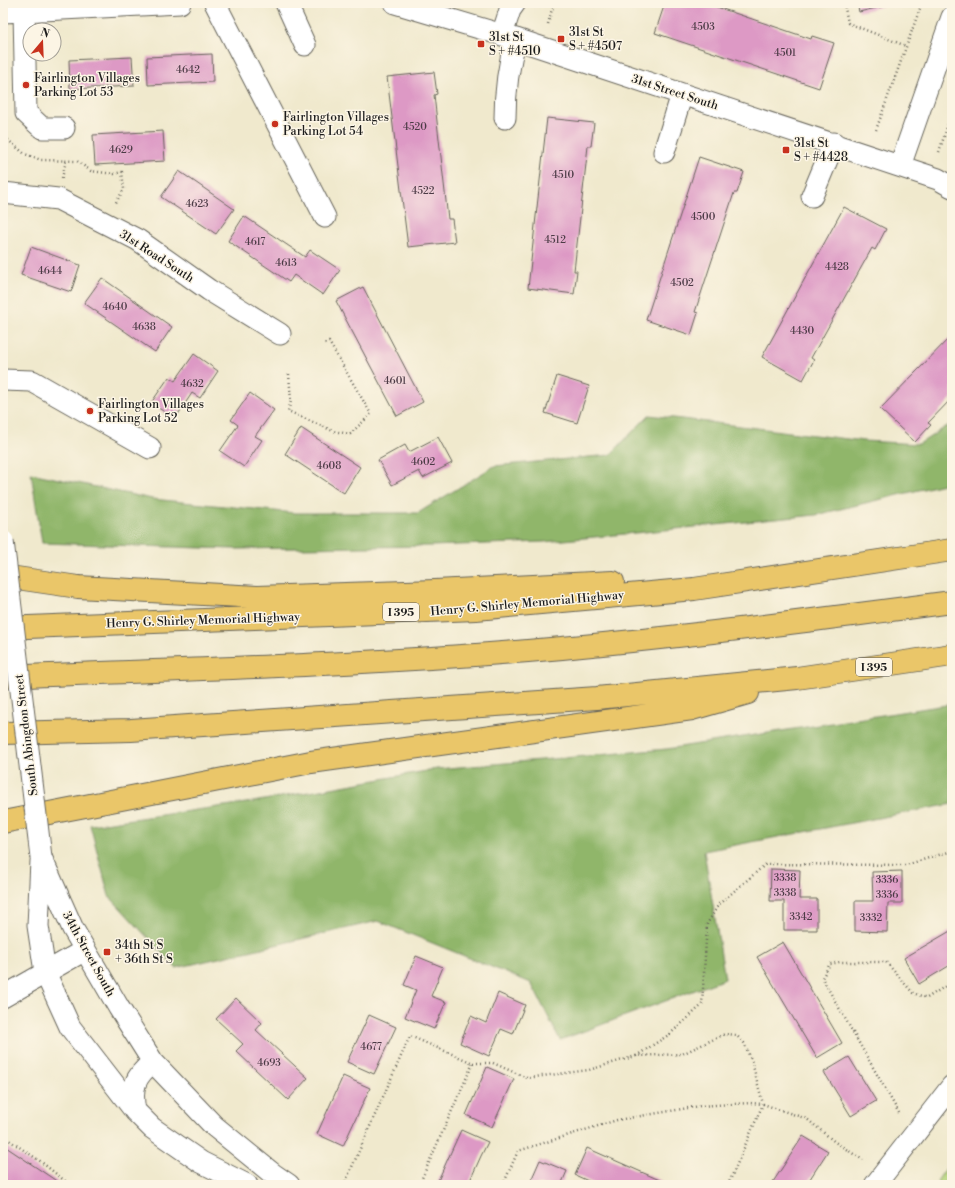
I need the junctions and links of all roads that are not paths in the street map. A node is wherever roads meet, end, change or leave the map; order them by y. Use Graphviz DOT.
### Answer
graph roads {
  1 [pos="180,3"];
  2 [pos="215,3"];
  3 [pos="286,3"];
  4 [pos="395,3"];
  5 [pos="515,3"];
  6 [pos="157,4"];
  7 [pos="24,11"];
  8 [pos="3,12"];
  9 [pos="952,17"];
  10 [pos="509,37"];
  11 [pos="305,45"];
  12 [pos="682,94"];
  13 [pos="505,118"];
  14 [pos="64,128"];
  15 [pos="834,143"];
  16 [pos="664,152"];
  17 [pos="900,166"];
  18 [pos="952,187"];
  19 [pos="3,193"];
  20 [pos="812,196"];
  21 [pos="325,217"];
  22 [pos="280,334"];
  23 [pos="3,380"];
  24 [pos="150,448"];
  25 [pos="3,541"];
  26 [pos="952,550"];
  27 [pos="798,573"];
  28 [pos="3,576"];
  29 [pos="952,602"];
  30 [pos="3,628"];
  31 [pos="952,655"];
  32 [pos="3,677"];
  33 [pos="797,678"];
  34 [pos="3,733"];
  35 [pos="3,822"];
  36 [pos="41,857"];
  37 [pos="85,950"];
  38 [pos="45,972"];
  39 [pos="3,997"];
  40 [pos="153,1062"];
  41 [pos="952,1086"];
  42 [pos="135,1111"];
  43 [pos="280,1182"];
  44 [pos="247,1185"];
  45 [pos="874,1185"];
  1 -- 6 [label="street"];
  2 -- 21 [label="street"];
  3 -- 11 [label="street"];
  4 -- 10 [label="street, 31st Street South"];
  5 -- 10 [label="street"];
  6 -- 7 [label="street"];
  7 -- 8 [label="street"];
  7 -- 14 [label="street"];
  9 -- 17 [label="street"];
  10 -- 12 [label="street, 31st Street South"];
  10 -- 13 [label="street"];
  12 -- 15 [label="street, 31st Street South"];
  12 -- 16 [label="street"];
  15 -- 17 [label="street, 31st Street South"];
  15 -- 20 [label="street"];
  17 -- 18 [label="street, 31st Street South"];
  19 -- 22 [label="street, 31st Road South"];
  23 -- 24 [label="street"];
  25 -- 36 [label="street, South Abingdon Street, bridge"];
  26 -- 27 [label="highway, Henry G. Shirley Memorial Highway / I 395"];
  27 -- 28 [label="highway"];
  27 -- 30 [label="highway, Henry G. Shirley Memorial Highway / I 395"];
  29 -- 32 [label="highway"];
  31 -- 33 [label="highway, I 395"];
  33 -- 34 [label="highway, I 395"];
  33 -- 35 [label="highway"];
  36 -- 37 [label="street, 34th Street South"];
  36 -- 38 [label="street"];
  37 -- 38 [label="street"];
  37 -- 40 [label="street, 34th Street South"];
  38 -- 39 [label="street"];
  38 -- 42 [label="street"];
  40 -- 42 [label="street"];
  40 -- 43 [label="street, 34th Street South"];
  41 -- 45 [label="street"];
  42 -- 44 [label="street"];
}
